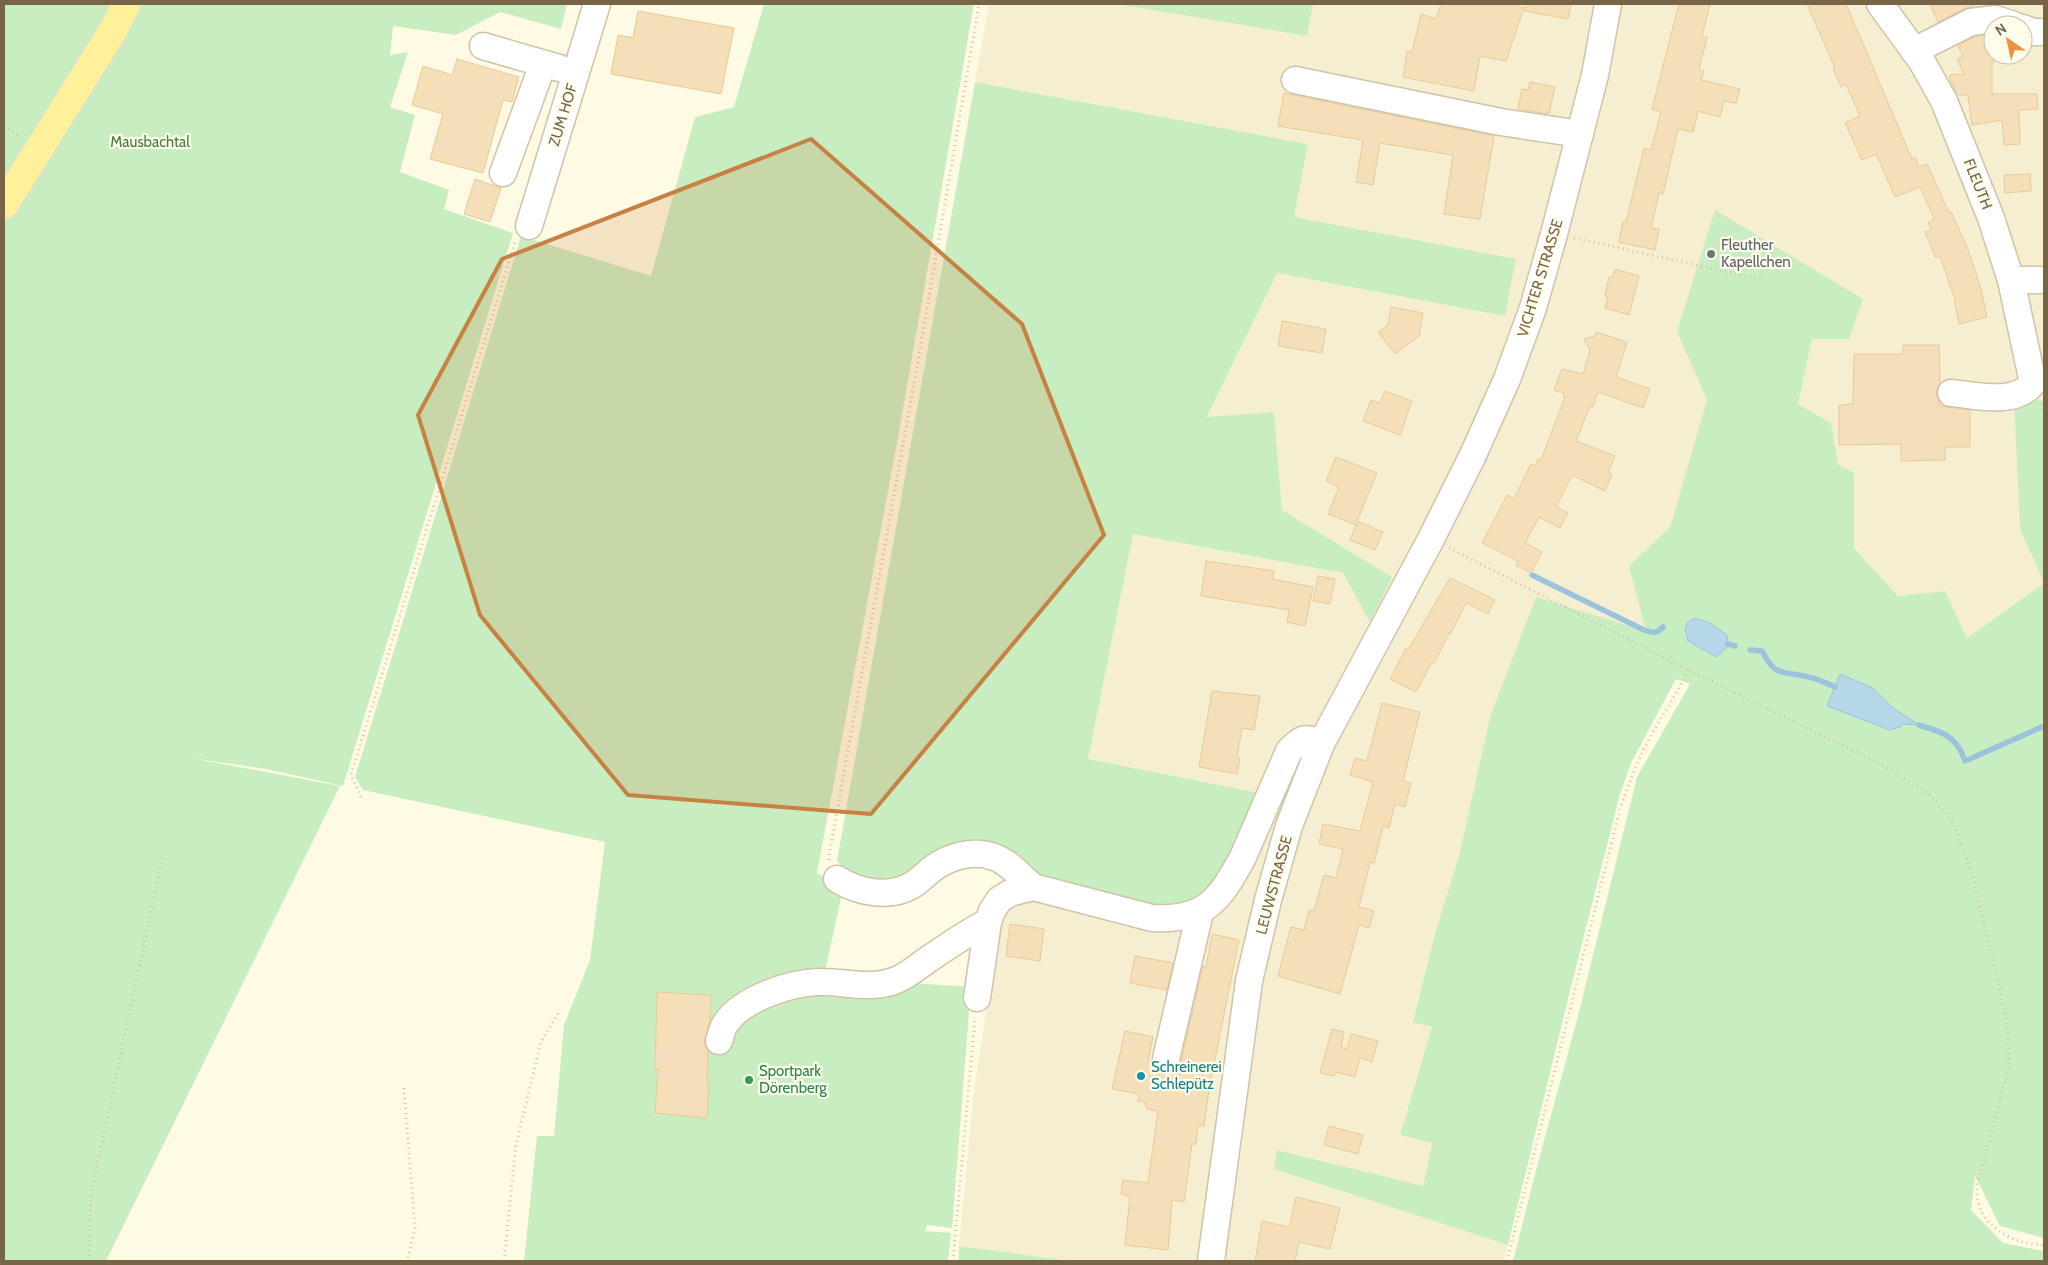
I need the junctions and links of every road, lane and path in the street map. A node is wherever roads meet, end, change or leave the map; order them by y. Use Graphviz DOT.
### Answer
graph roads {
  1 [pos="126,4"];
  2 [pos="596,4"];
  3 [pos="978,4"];
  4 [pos="1608,4"];
  5 [pos="1880,4"];
  6 [pos="1983,20"];
  7 [pos="483,46"];
  8 [pos="1914,51"];
  9 [pos="543,64"];
  10 [pos="576,73"];
  11 [pos="1295,80"];
  12 [pos="1580,134"];
  13 [pos="513,147"];
  14 [pos="504,172"];
  15 [pos="544,179"];
  16 [pos="4,205"];
  17 [pos="529,226"];
  18 [pos="1554,234"];
  19 [pos="1764,280"];
  20 [pos="2011,280"];
  21 [pos="2044,280"];
  22 [pos="1951,392"];
  23 [pos="1431,539"];
  24 [pos="1688,670"];
  25 [pos="1321,744"];
  26 [pos="360,797"];
  27 [pos="163,855"];
  28 [pos="837,879"];
  29 [pos="1033,887"];
  30 [pos="1200,912"];
  31 [pos="988,922"];
  32 [pos="977,998"];
  33 [pos="560,1010"];
  34 [pos="718,1041"];
  35 [pos="1166,1059"];
  36 [pos="404,1088"];
  37 [pos="2044,1245"];
  38 [pos="88,1261"];
  39 [pos="407,1261"];
  40 [pos="504,1261"];
  41 [pos="953,1261"];
  42 [pos="1211,1261"];
  43 [pos="1507,1261"];
  1 -- 16 [label="main road"];
  2 -- 10 [label="street, ZUM HOF"];
  3 -- 28 [label="path"];
  4 -- 12 [label="street, VICHTER STRASSE"];
  5 -- 8 [label="street, FLEUTH"];
  6 -- 8 [label="street"];
  7 -- 9 [label="street"];
  8 -- 20 [label="street, FLEUTH"];
  9 -- 10 [label="street"];
  9 -- 13 [label="street"];
  10 -- 15 [label="street, ZUM HOF"];
  11 -- 12 [label="street"];
  12 -- 18 [label="street, VICHTER STRASSE"];
  13 -- 14 [label="street"];
  13 -- 15 [label="street"];
  15 -- 17 [label="street, ZUM HOF"];
  17 -- 26 [label="path"];
  18 -- 19 [label="path"];
  18 -- 23 [label="street, VICHTER STRASSE"];
  20 -- 21 [label="street"];
  20 -- 22 [label="street, FLEUTH"];
  23 -- 24 [label="path"];
  23 -- 25 [label="street, LEUWSTRASSE"];
  24 -- 37 [label="path"];
  24 -- 43 [label="path"];
  25 -- 30 [label="street"];
  25 -- 42 [label="street, LEUWSTRASSE"];
  27 -- 38 [label="path"];
  28 -- 29 [label="street"];
  29 -- 30 [label="street"];
  29 -- 31 [label="street"];
  30 -- 35 [label="street"];
  31 -- 32 [label="street"];
  31 -- 34 [label="street"];
  32 -- 41 [label="path"];
  33 -- 40 [label="path"];
  36 -- 39 [label="path"];
}
